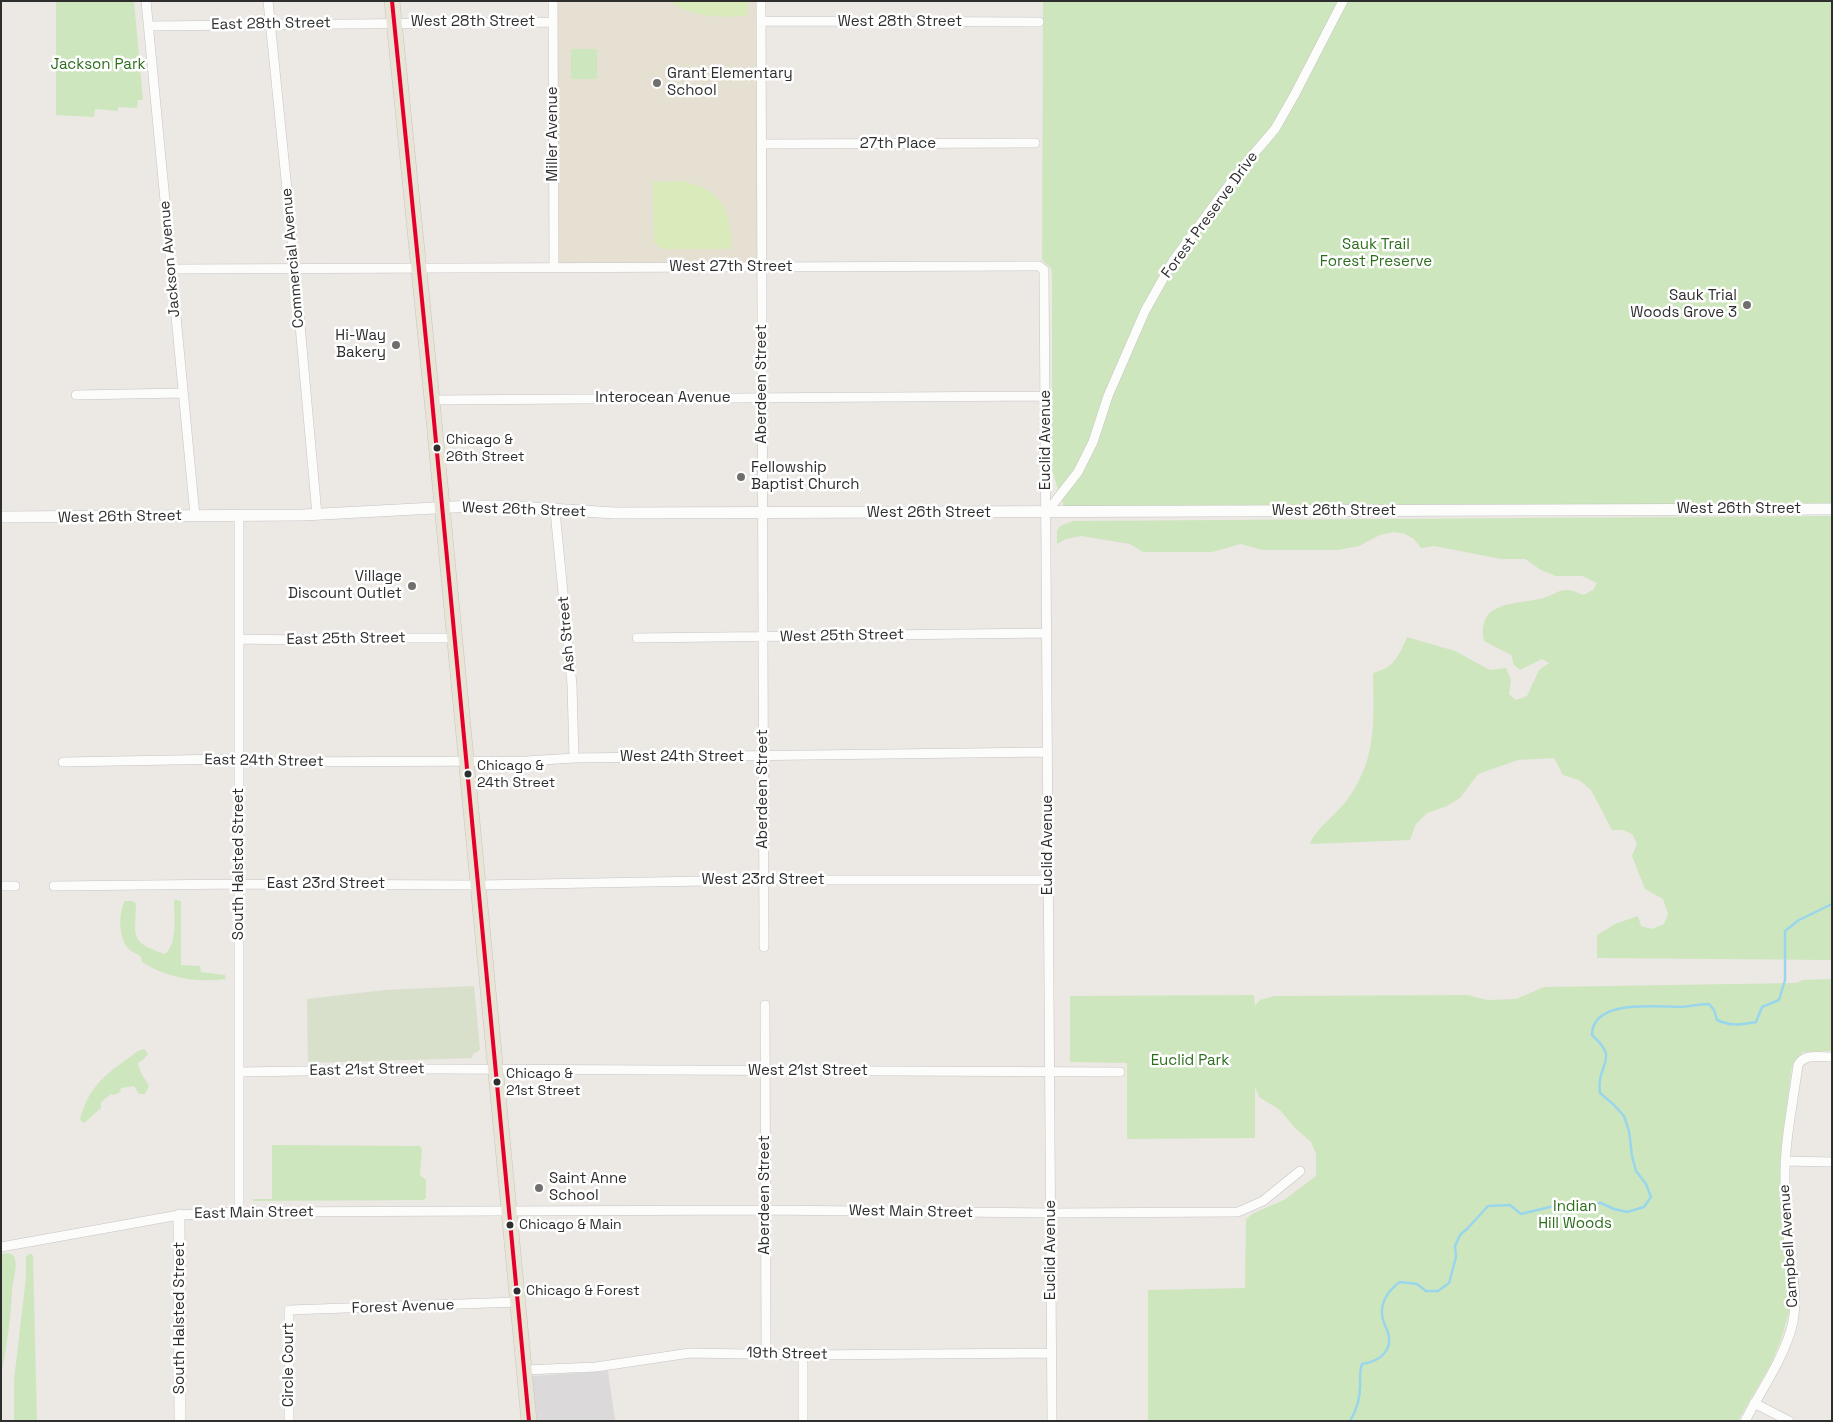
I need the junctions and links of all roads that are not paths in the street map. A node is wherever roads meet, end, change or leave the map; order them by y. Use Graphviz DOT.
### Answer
graph roads {
  1 [pos="146,1"];
  2 [pos="268,1"];
  3 [pos="392,1"];
  4 [pos="553,1"];
  5 [pos="761,1"];
  6 [pos="1343,1"];
  7 [pos="761,21"];
  8 [pos="553,22"];
  9 [pos="1039,22"];
  10 [pos="394,23"];
  11 [pos="270,24"];
  12 [pos="148,26"];
  13 [pos="1035,143"];
  14 [pos="762,144"];
  15 [pos="417,267"];
  16 [pos="554,267"];
  17 [pos="762,267"];
  18 [pos="170,269"];
  19 [pos="295,269"];
  20 [pos="1044,270"];
  21 [pos="183,393"];
  22 [pos="76,395"];
  23 [pos="1045,396"];
  24 [pos="762,398"];
  25 [pos="432,400"];
  26 [pos="442,508"];
  27 [pos="1832,509"];
  28 [pos="555,510"];
  29 [pos="763,513"];
  30 [pos="1046,513"];
  31 [pos="317,515"];
  32 [pos="195,516"];
  33 [pos="239,516"];
  34 [pos="1,517"];
  35 [pos="1047,634"];
  36 [pos="763,637"];
  37 [pos="454,638"];
  38 [pos="637,638"];
  39 [pos="238,639"];
  40 [pos="1048,752"];
  41 [pos="763,757"];
  42 [pos="574,758"];
  43 [pos="238,760"];
  44 [pos="466,761"];
  45 [pos="63,762"];
  46 [pos="764,880"];
  47 [pos="1049,880"];
  48 [pos="238,884"];
  49 [pos="478,885"];
  50 [pos="1,886"];
  51 [pos="15,886"];
  52 [pos="54,886"];
  53 [pos="764,948"];
  54 [pos="765,1005"];
  55 [pos="1832,1057"];
  56 [pos="495,1069"];
  57 [pos="1050,1071"];
  58 [pos="238,1072"];
  59 [pos="765,1072"];
  60 [pos="1120,1072"];
  61 [pos="1785,1161"];
  62 [pos="1832,1162"];
  63 [pos="1300,1171"];
  64 [pos="766,1210"];
  65 [pos="238,1212"];
  66 [pos="509,1212"];
  67 [pos="1051,1213"];
  68 [pos="179,1215"];
  69 [pos="1,1246"];
  70 [pos="518,1302"];
  71 [pos="289,1310"];
  72 [pos="1052,1353"];
  73 [pos="766,1354"];
  74 [pos="803,1355"];
  75 [pos="524,1370"];
  76 [pos="1754,1403"];
  77 [pos="180,1421"];
  78 [pos="289,1421"];
  79 [pos="529,1421"];
  80 [pos="803,1421"];
  81 [pos="1052,1421"];
  82 [pos="1744,1421"];
  83 [pos="1789,1421"];
  1 -- 12 [label="street, Jackson Avenue"];
  2 -- 11 [label="street, Commercial Avenue"];
  3 -- 10 [label="main road"];
  4 -- 8 [label="street, Miller Avenue"];
  5 -- 7 [label="street, Aberdeen Street"];
  6 -- 30 [label="street, Forest Preserve Drive"];
  7 -- 9 [label="street, West 28th Street"];
  7 -- 14 [label="street, Aberdeen Street"];
  8 -- 10 [label="street, West 28th Street"];
  8 -- 16 [label="street, Miller Avenue"];
  10 -- 11 [label="street, East 28th Street"];
  10 -- 15 [label="main road"];
  11 -- 12 [label="street, East 28th Street"];
  11 -- 19 [label="street, Commercial Avenue"];
  12 -- 18 [label="street, Jackson Avenue"];
  13 -- 14 [label="street, 27th Place"];
  14 -- 17 [label="street, Aberdeen Street"];
  15 -- 16 [label="street, West 27th Street"];
  15 -- 19 [label="street, West 27th Street"];
  15 -- 25 [label="main road"];
  16 -- 17 [label="street, West 27th Street"];
  17 -- 20 [label="street, West 27th Street"];
  17 -- 24 [label="street, Aberdeen Street"];
  18 -- 19 [label="street, West 27th Street"];
  18 -- 21 [label="street, Jackson Avenue"];
  19 -- 31 [label="street, Commercial Avenue"];
  20 -- 23 [label="street, Euclid Avenue"];
  21 -- 22 [label="street"];
  21 -- 32 [label="street, Jackson Avenue"];
  23 -- 24 [label="street, Interocean Avenue"];
  23 -- 30 [label="street, Euclid Avenue"];
  24 -- 25 [label="street, Interocean Avenue"];
  24 -- 29 [label="street, Aberdeen Street"];
  25 -- 26 [label="main road"];
  26 -- 28 [label="street, West 26th Street"];
  26 -- 31 [label="street, West 26th Street"];
  26 -- 37 [label="main road"];
  27 -- 30 [label="street, West 26th Street"];
  28 -- 29 [label="street, West 26th Street"];
  28 -- 42 [label="street, Ash Street"];
  29 -- 30 [label="street, West 26th Street"];
  29 -- 36 [label="street, Aberdeen Street"];
  30 -- 35 [label="street, Euclid Avenue"];
  31 -- 33 [label="street, West 26th Street"];
  32 -- 33 [label="street, West 26th Street"];
  32 -- 34 [label="street, West 26th Street"];
  33 -- 39 [label="street, South Halsted Street"];
  35 -- 36 [label="street, West 25th Street"];
  35 -- 40 [label="street, Euclid Avenue"];
  36 -- 38 [label="street, West 25th Street"];
  36 -- 41 [label="street, Aberdeen Street"];
  37 -- 39 [label="street, East 25th Street"];
  37 -- 44 [label="main road"];
  39 -- 43 [label="street, South Halsted Street"];
  40 -- 41 [label="street, West 24th Street"];
  40 -- 47 [label="street, Euclid Avenue"];
  41 -- 42 [label="street, West 24th Street"];
  41 -- 46 [label="street, Aberdeen Street"];
  42 -- 44 [label="street, West 24th Street"];
  43 -- 44 [label="street, East 24th Street"];
  43 -- 45 [label="street, East 24th Street"];
  43 -- 48 [label="street, South Halsted Street"];
  44 -- 49 [label="main road"];
  46 -- 47 [label="street, West 23rd Street"];
  46 -- 49 [label="street, West 23rd Street"];
  46 -- 53 [label="street, Aberdeen Street"];
  47 -- 57 [label="street, Euclid Avenue"];
  48 -- 49 [label="street, East 23rd Street"];
  48 -- 52 [label="street, East 23rd Street"];
  48 -- 58 [label="street, South Halsted Street"];
  49 -- 56 [label="main road"];
  50 -- 51 [label="street"];
  54 -- 59 [label="street, Aberdeen Street"];
  55 -- 61 [label="street, Campbell Avenue"];
  56 -- 58 [label="street, East 21st Street"];
  56 -- 59 [label="street, West 21st Street"];
  56 -- 66 [label="main road"];
  57 -- 59 [label="street, West 21st Street"];
  57 -- 60 [label="street, West 21st Street"];
  57 -- 67 [label="street, Euclid Avenue"];
  58 -- 65 [label="street, South Halsted Street"];
  59 -- 64 [label="street, Aberdeen Street"];
  61 -- 62 [label="street"];
  61 -- 76 [label="street, Campbell Avenue"];
  63 -- 67 [label="street, West Main Street"];
  64 -- 66 [label="street, West Main Street"];
  64 -- 67 [label="street, West Main Street"];
  64 -- 73 [label="street, Aberdeen Street"];
  65 -- 66 [label="street, East Main Street"];
  65 -- 68 [label="street, East Main Street"];
  66 -- 70 [label="main road"];
  67 -- 72 [label="street, Euclid Avenue"];
  68 -- 69 [label="street, East Main Street"];
  68 -- 77 [label="street, South Halsted Street"];
  70 -- 71 [label="street, Forest Avenue"];
  70 -- 75 [label="main road"];
  71 -- 78 [label="street, Circle Court"];
  72 -- 74 [label="street, 19th Street"];
  72 -- 81 [label="street, Euclid Avenue"];
  73 -- 74 [label="street, 19th Street"];
  73 -- 75 [label="street, 19th Street"];
  74 -- 80 [label="street"];
  75 -- 79 [label="main road"];
  76 -- 82 [label="street, Campbell Avenue"];
  76 -- 83 [label="street"];
}
